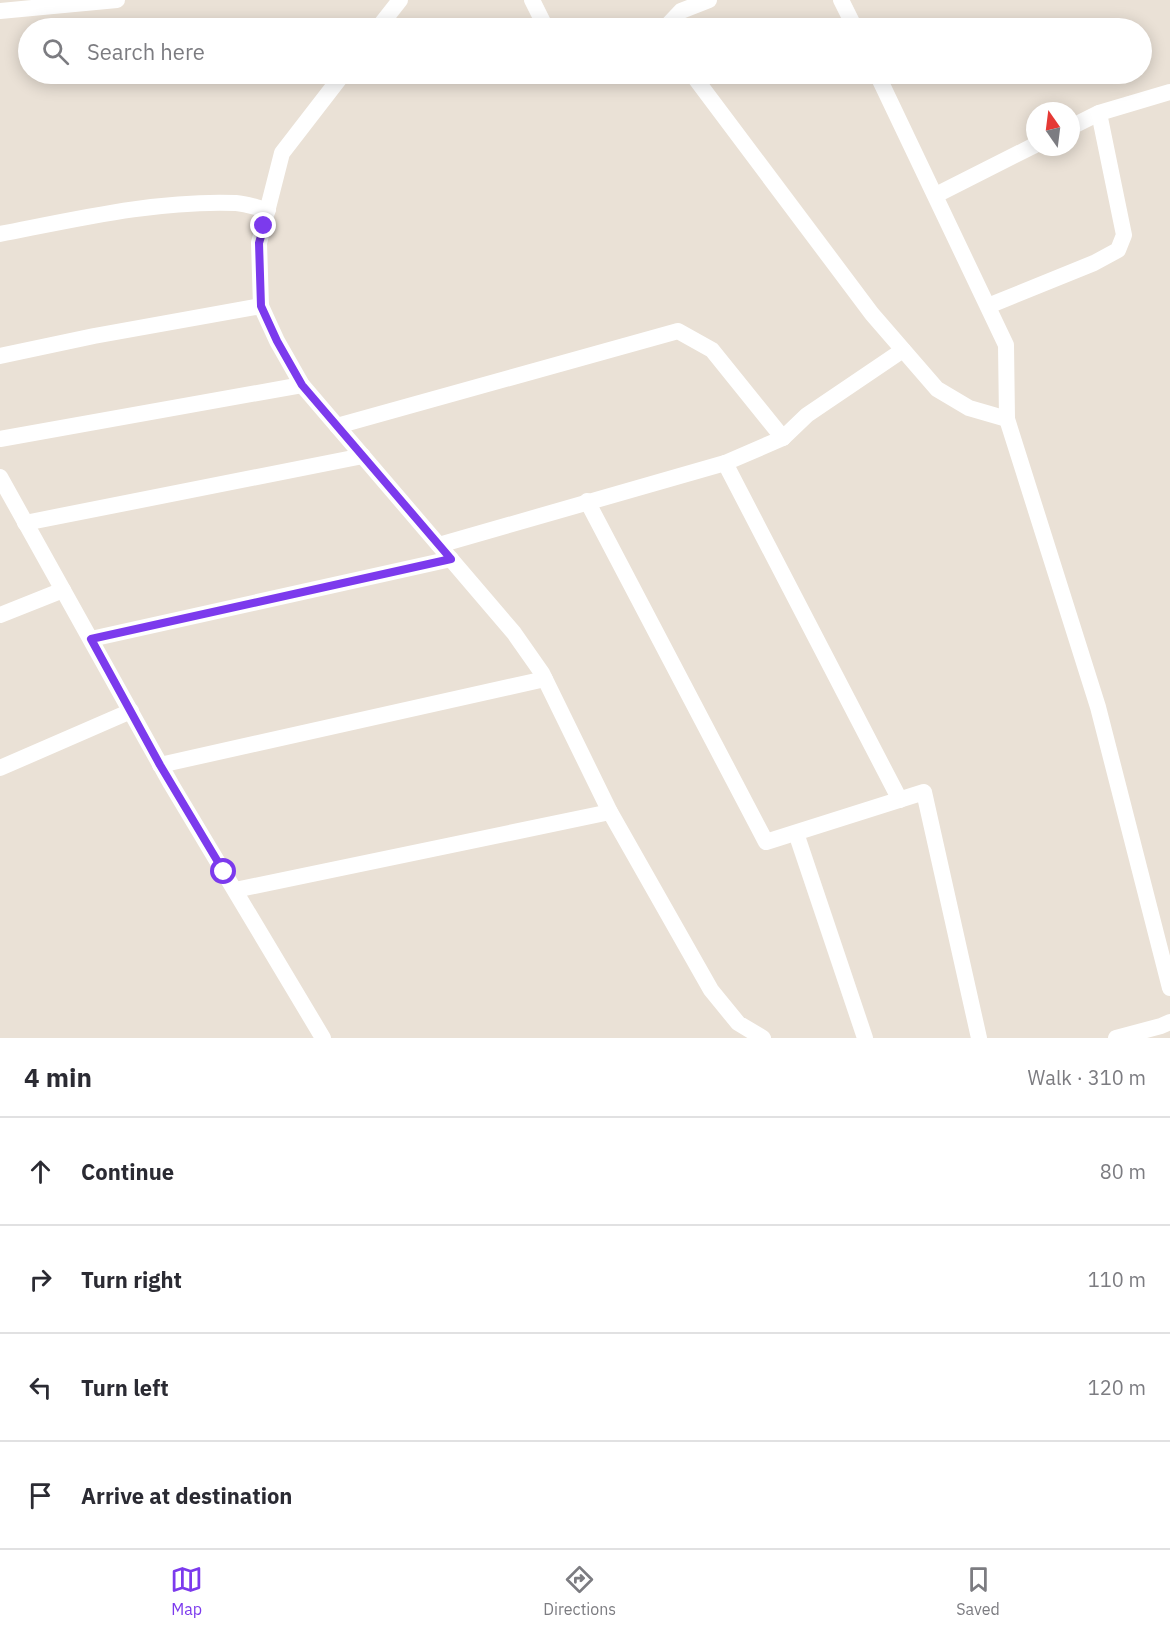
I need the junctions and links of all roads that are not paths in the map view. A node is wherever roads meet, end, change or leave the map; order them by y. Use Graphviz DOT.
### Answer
graph roads {
  1 [pos="117,0"];
  2 [pos="400,0"];
  3 [pos="532,0"];
  4 [pos="710,0"];
  5 [pos="841,0"];
  6 [pos="0,11"];
  7 [pos="386,18"];
  8 [pos="541,18"];
  9 [pos="674,18"];
  10 [pos="850,18"];
  11 [pos="336,84"];
  12 [pos="700,84"];
  13 [pos="882,84"];
  14 [pos="1170,92"];
  15 [pos="1099,113"];
  16 [pos="1080,122"];
  17 [pos="1026,150"];
  18 [pos="936,195"];
  19 [pos="268,210"];
  20 [pos="0,234"];
  21 [pos="261,306"];
  22 [pos="988,306"];
  23 [pos="903,350"];
  24 [pos="0,356"];
  25 [pos="302,385"];
  26 [pos="1007,419"];
  27 [pos="337,426"];
  28 [pos="783,438"];
  29 [pos="0,439"];
  30 [pos="363,456"];
  31 [pos="725,463"];
  32 [pos="0,477"];
  33 [pos="587,501"];
  34 [pos="26,523"];
  35 [pos="439,545"];
  36 [pos="451,559"];
  37 [pos="63,590"];
  38 [pos="0,615"];
  39 [pos="91,639"];
  40 [pos="545,679"];
  41 [pos="130,711"];
  42 [pos="160,765"];
  43 [pos="0,768"];
  44 [pos="900,800"];
  45 [pos="610,812"];
  46 [pos="796,833"];
  47 [pos="235,890"];
  48 [pos="1170,988"];
  49 [pos="1170,1022"];
  50 [pos="323,1038"];
  51 [pos="763,1038"];
  52 [pos="865,1038"];
  53 [pos="979,1038"];
  54 [pos="1116,1038"];
  1 -- 6 [label="street"];
  2 -- 7 [label="street"];
  3 -- 8 [label="street"];
  4 -- 9 [label="street"];
  5 -- 10 [label="street"];
  11 -- 19 [label="street"];
  12 -- 23 [label="street"];
  13 -- 18 [label="street"];
  14 -- 15 [label="street"];
  15 -- 16 [label="street"];
  15 -- 22 [label="street"];
  17 -- 18 [label="street"];
  18 -- 22 [label="street"];
  19 -- 20 [label="street"];
  19 -- 21 [label="street"];
  21 -- 24 [label="street"];
  21 -- 25 [label="street"];
  22 -- 26 [label="street"];
  23 -- 26 [label="street"];
  23 -- 28 [label="street"];
  25 -- 27 [label="street"];
  25 -- 29 [label="street"];
  26 -- 48 [label="street"];
  27 -- 28 [label="street"];
  27 -- 30 [label="street"];
  28 -- 31 [label="street"];
  30 -- 34 [label="street"];
  30 -- 35 [label="street"];
  31 -- 33 [label="street"];
  31 -- 44 [label="street"];
  32 -- 34 [label="street"];
  33 -- 35 [label="street"];
  33 -- 46 [label="street"];
  34 -- 37 [label="street"];
  35 -- 36 [label="street"];
  36 -- 39 [label="street"];
  36 -- 40 [label="street"];
  37 -- 38 [label="street"];
  37 -- 39 [label="street"];
  39 -- 41 [label="street"];
  40 -- 42 [label="street"];
  40 -- 45 [label="street"];
  41 -- 42 [label="street"];
  41 -- 43 [label="street"];
  42 -- 47 [label="street"];
  44 -- 46 [label="street"];
  44 -- 53 [label="street"];
  45 -- 47 [label="street"];
  45 -- 51 [label="street"];
  46 -- 52 [label="street"];
  47 -- 50 [label="street"];
  49 -- 54 [label="street"];
}
